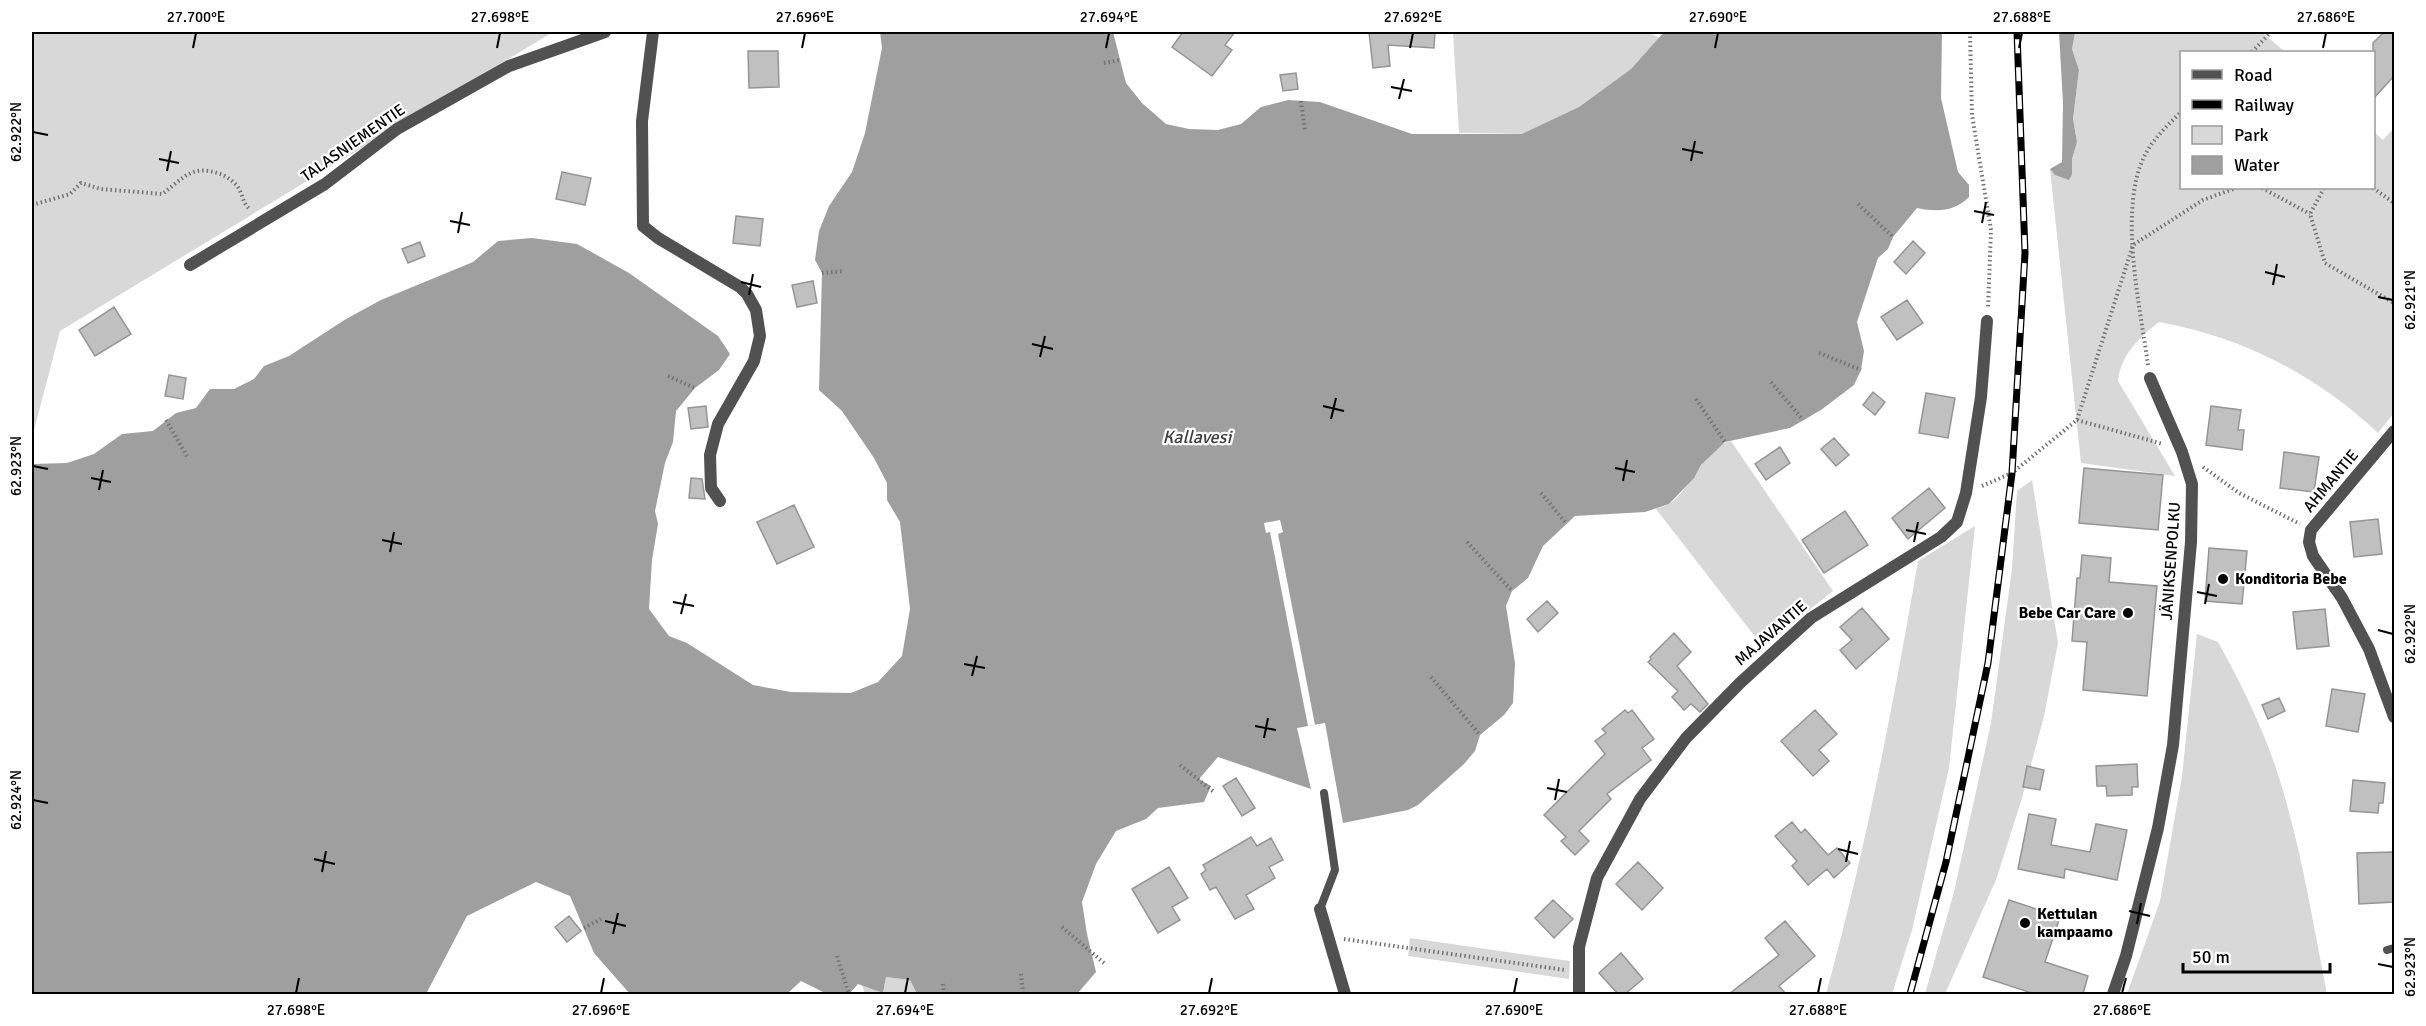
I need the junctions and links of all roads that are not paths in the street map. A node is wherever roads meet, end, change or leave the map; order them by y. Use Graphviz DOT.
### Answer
graph roads {
  1 [pos="605,32"];
  2 [pos="653,32"];
  3 [pos="190,265"];
  4 [pos="1987,321"];
  5 [pos="2150,378"];
  6 [pos="2394,431"];
  7 [pos="720,501"];
  8 [pos="2394,717"];
  9 [pos="1324,793"];
  10 [pos="1320,909"];
  11 [pos="1346,994"];
  12 [pos="1580,994"];
  13 [pos="2113,994"];
  1 -- 3 [label="street, TALASNIEMENTIE"];
  2 -- 7 [label="street"];
  4 -- 12 [label="street, MAJAVANTIE"];
  5 -- 13 [label="street, JÄNIKSENPOLKU"];
  6 -- 8 [label="street, AHMANTIE"];
  9 -- 10 [label="lane"];
  10 -- 11 [label="street"];
}
